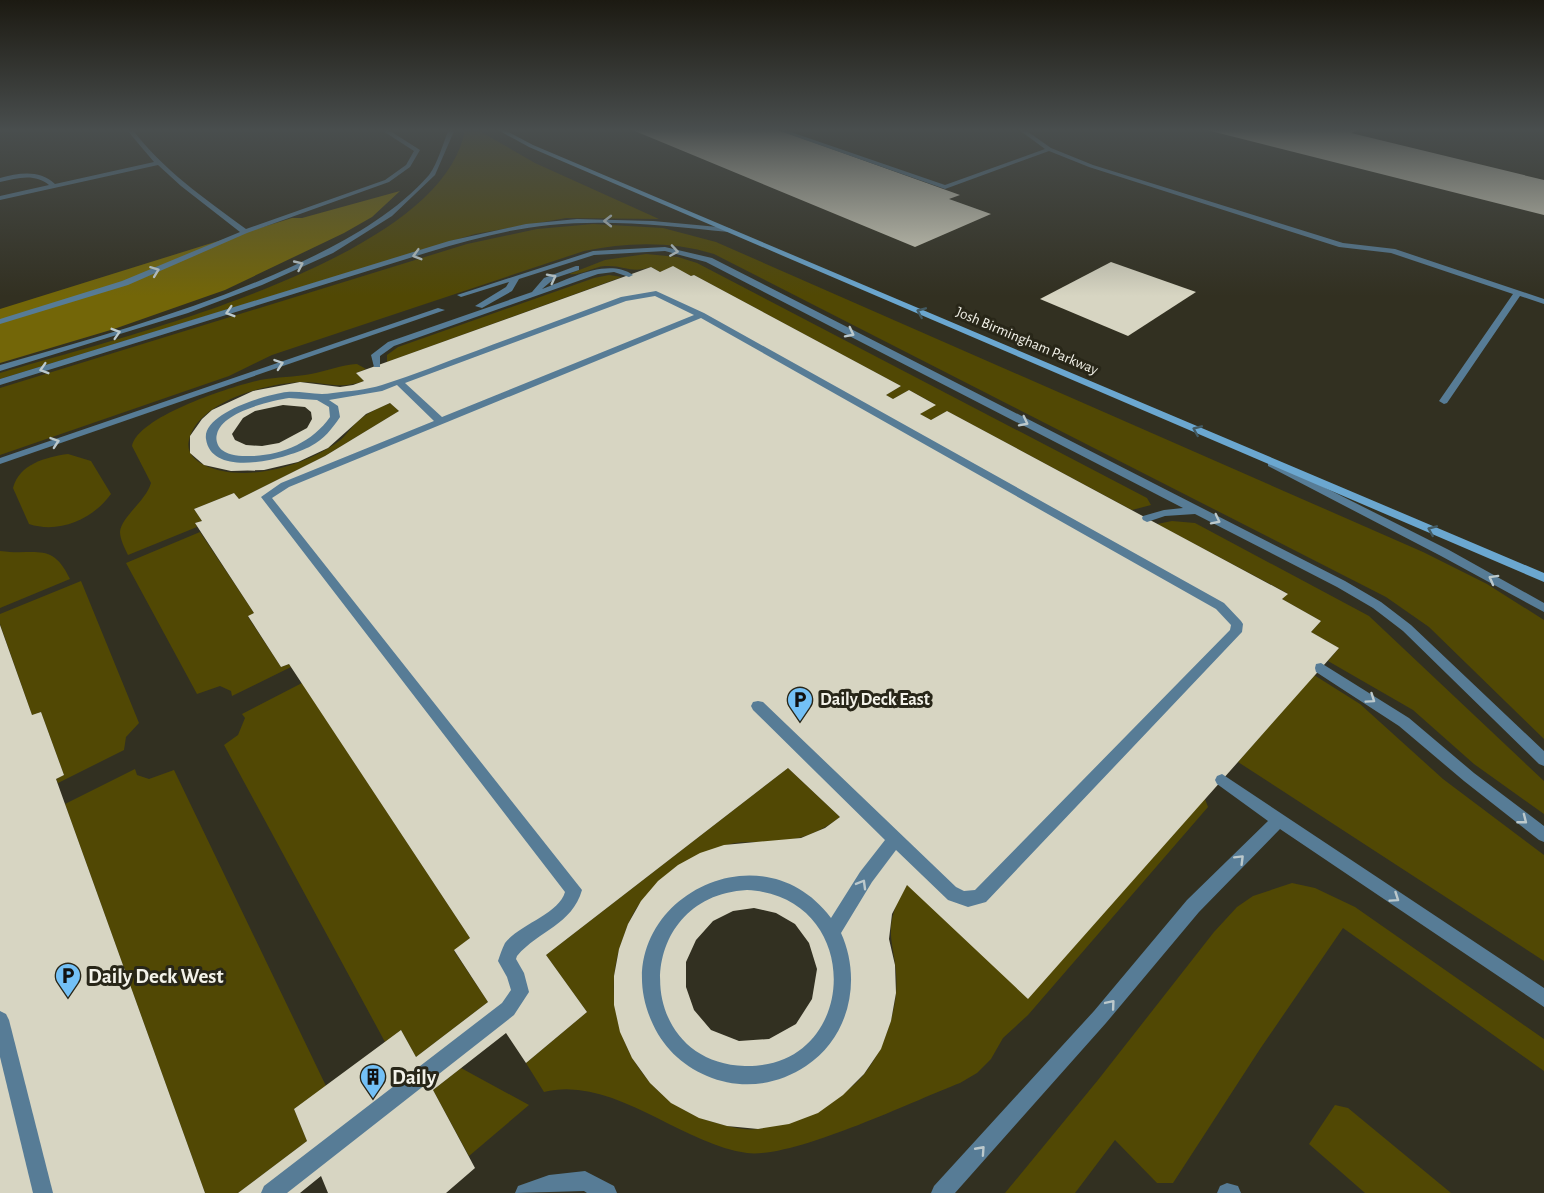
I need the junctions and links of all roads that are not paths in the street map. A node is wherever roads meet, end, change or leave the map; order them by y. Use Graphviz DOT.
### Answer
graph roads {
  1 [pos="60,185"];
  2 [pos="187,185"];
  3 [pos="378,185"];
  4 [pos="424,185"];
  5 [pos="621,185"];
  6 [pos="936,185"];
  7 [pos="954,185"];
  8 [pos="1150,185"];
  9 [pos="54,186"];
  10 [pos="0,198"];
  11 [pos="729,230"];
  12 [pos="245,232"];
  13 [pos="638,249"];
  14 [pos="601,259"];
  15 [pos="576,268"];
  16 [pos="629,275"];
  17 [pos="515,279"];
  18 [pos="1518,293"];
  19 [pos="534,294"];
  20 [pos="461,295"];
  21 [pos="469,301"];
  22 [pos="1544,302"];
  23 [pos="433,304"];
  24 [pos="478,306"];
  25 [pos="441,310"];
  26 [pos="701,315"];
  27 [pos="449,316"];
  28 [pos="0,322"];
  29 [pos="354,339"];
  30 [pos="377,365"];
  31 [pos="0,368"];
  32 [pos="0,382"];
  33 [pos="399,382"];
  34 [pos="321,398"];
  35 [pos="1444,401"];
  36 [pos="440,421"];
  37 [pos="1251,453"];
  38 [pos="0,461"];
  39 [pos="1197,510"];
  40 [pos="1147,518"];
  41 [pos="1544,578"];
  42 [pos="1544,608"];
  43 [pos="1321,668"];
  44 [pos="758,706"];
  45 [pos="1544,760"];
  46 [pos="1222,780"];
  47 [pos="1279,820"];
  48 [pos="1544,835"];
  49 [pos="895,839"];
  50 [pos="832,932"];
  51 [pos="1544,998"];
  52 [pos="0,1020"];
  53 [pos="43,1193"];
  54 [pos="271,1193"];
  55 [pos="525,1193"];
  56 [pos="607,1193"];
  57 [pos="941,1193"];
  1 -- 9 [label="lane"];
  2 -- 12 [label="lane"];
  3 -- 12 [label="lane"];
  31 -- 4 [label="lane, one-way"];
  5 -- 11 [label="main road, Josh Birmingham Parkway"];
  6 -- 7 [label="lane"];
  8 -- 18 [label="lane"];
  9 -- 10 [label="lane"];
  11 -- 32 [label="lane, one-way"];
  37 -- 11 [label="main road, Josh Birmingham Parkway, one-way"];
  28 -- 12 [label="lane, one-way"];
  13 -- 14 [label="lane"];
  13 -- 17 [label="lane"];
  13 -- 39 [label="lane, one-way"];
  19 -- 15 [label="lane, one-way"];
  16 -- 19 [label="lane"];
  17 -- 20 [label="lane"];
  17 -- 21 [label="lane"];
  17 -- 24 [label="lane"];
  18 -- 22 [label="lane"];
  18 -- 35 [label="lane"];
  19 -- 30 [label="lane"];
  23 -- 29 [label="lane"];
  25 -- 29 [label="lane"];
  26 -- 33 [label="lane"];
  26 -- 36 [label="lane"];
  26 -- 49 [label="lane"];
  27 -- 29 [label="lane"];
  38 -- 29 [label="lane, one-way"];
  33 -- 34 [label="lane"];
  33 -- 36 [label="lane"];
  34 -- 34 [label="lane"];
  36 -- 54 [label="lane"];
  41 -- 37 [label="main road, Josh Birmingham Parkway, one-way"];
  42 -- 37 [label="lane, one-way"];
  39 -- 40 [label="lane"];
  39 -- 45 [label="lane, one-way"];
  43 -- 48 [label="lane, one-way"];
  44 -- 49 [label="lane"];
  46 -- 47 [label="lane"];
  47 -- 51 [label="lane, one-way"];
  57 -- 47 [label="lane, one-way"];
  50 -- 49 [label="lane, one-way"];
  50 -- 50 [label="lane"];
  52 -- 53 [label="lane"];
  55 -- 56 [label="lane"];
}
